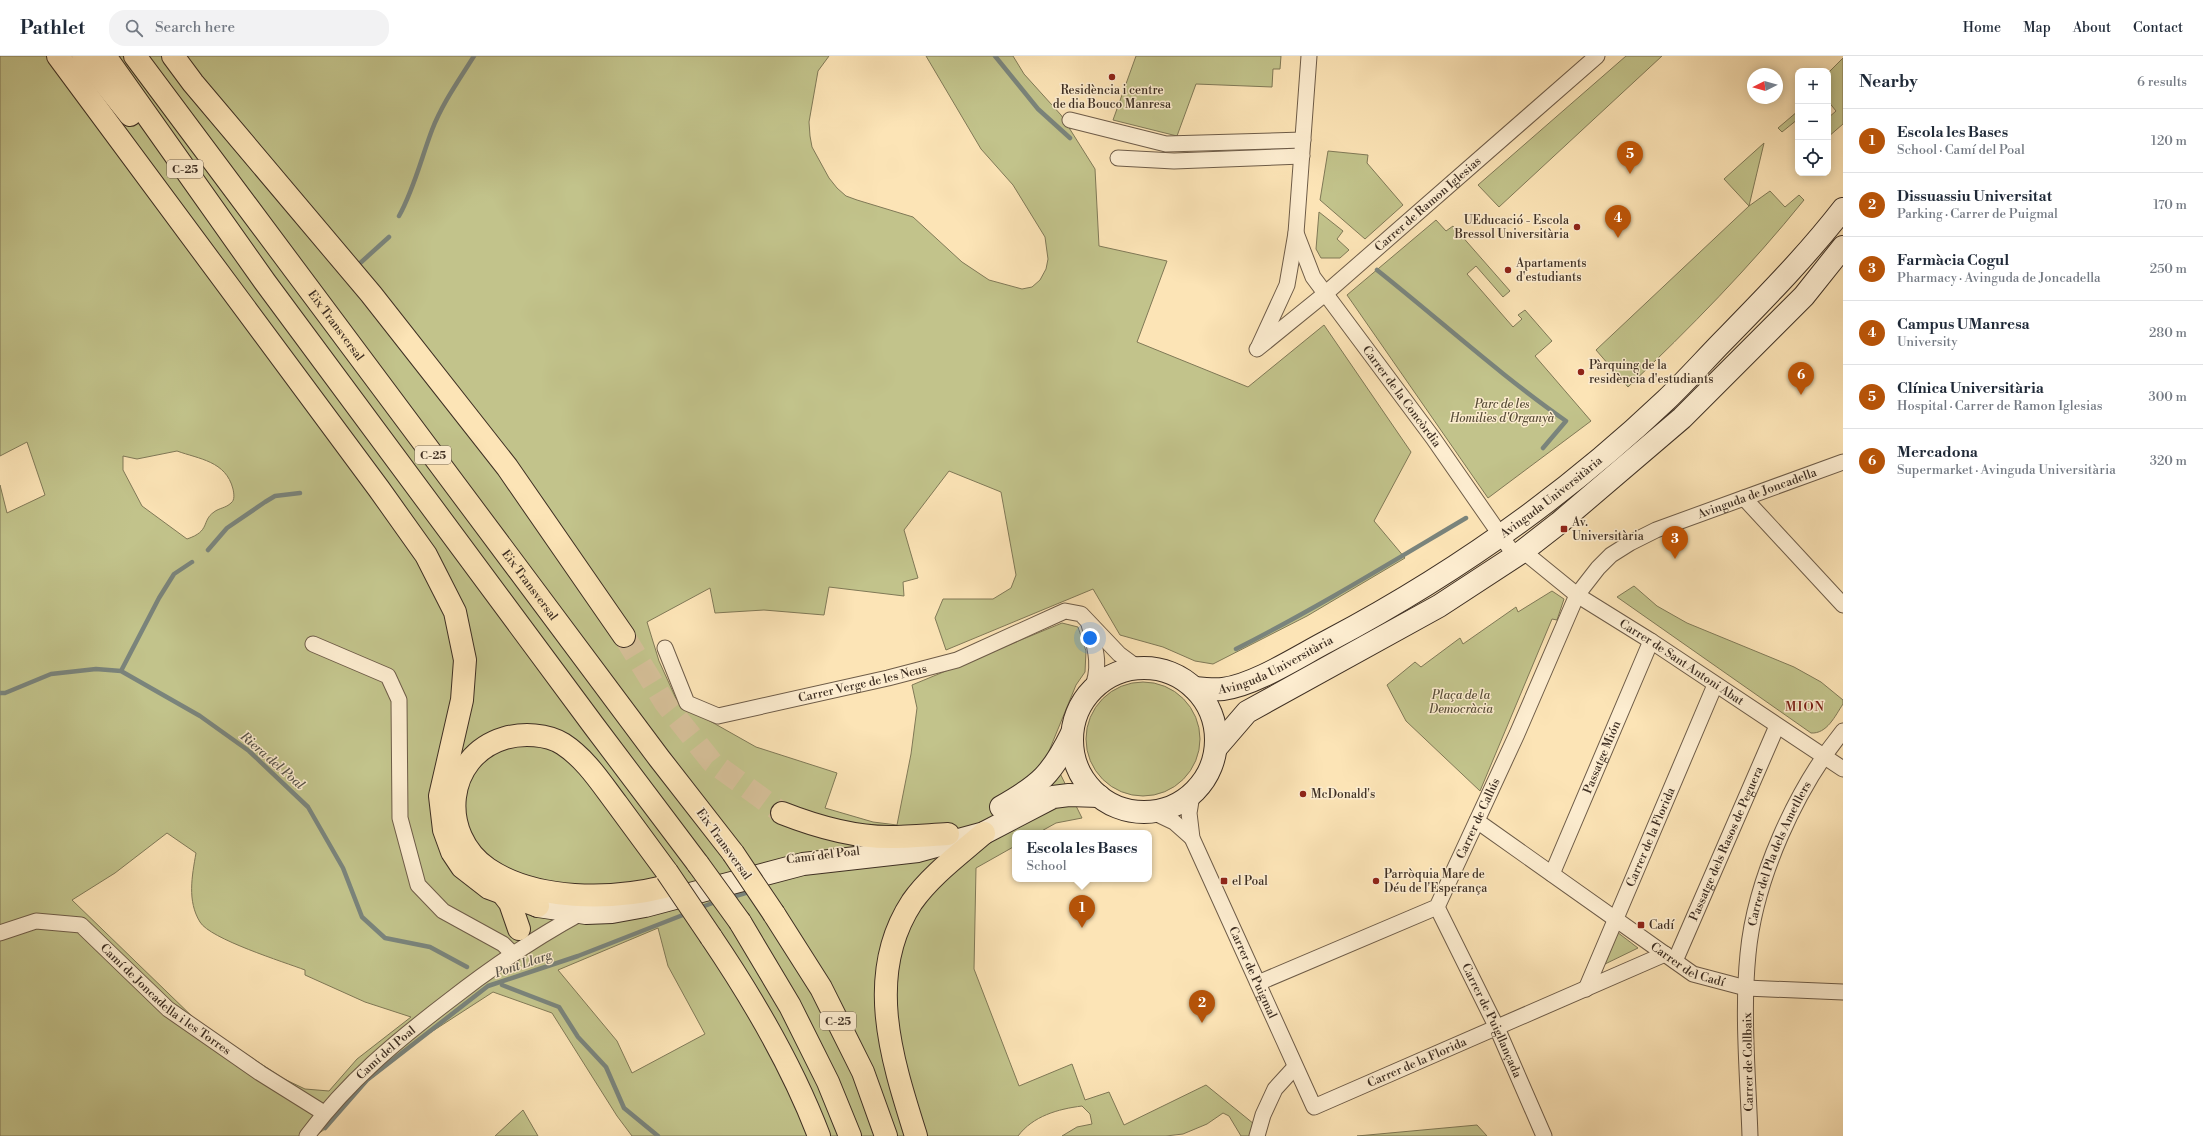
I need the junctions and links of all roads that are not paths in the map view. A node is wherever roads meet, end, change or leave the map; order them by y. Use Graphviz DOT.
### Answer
graph roads {
  1 [pos="58,56"];
  2 [pos="83,56"];
  3 [pos="105,56"];
  4 [pos="135,56"];
  5 [pos="173,56"];
  6 [pos="1308,56"];
  7 [pos="1597,56"];
  8 [pos="1070,120"];
  9 [pos="1303,140"];
  10 [pos="1302,156"];
  11 [pos="1118,158"];
  12 [pos="1843,209"];
  13 [pos="1296,233"];
  14 [pos="1843,247"];
  15 [pos="265,282"];
  16 [pos="1326,293"];
  17 [pos="1257,349"];
  18 [pos="1843,462"];
  19 [pos="1744,498"];
  20 [pos="1501,537"];
  21 [pos="1519,554"];
  22 [pos="1577,595"];
  23 [pos="1843,605"];
  24 [pos="1088,621"];
  25 [pos="624,636"];
  26 [pos="1651,641"];
  27 [pos="313,644"];
  28 [pos="665,648"];
  29 [pos="1138,668"];
  30 [pos="1715,685"];
  31 [pos="1194,688"];
  32 [pos="1091,691"];
  33 [pos="1777,726"];
  34 [pos="1843,731"];
  35 [pos="1072,733"];
  36 [pos="1216,748"];
  37 [pos="1823,756"];
  38 [pos="1843,769"];
  39 [pos="1192,795"];
  40 [pos="1098,796"];
  41 [pos="1154,812"];
  42 [pos="782,813"];
  43 [pos="1477,821"];
  44 [pos="984,833"];
  45 [pos="948,834"];
  46 [pos="1192,838"];
  47 [pos="1552,874"];
  48 [pos="666,880"];
  49 [pos="503,894"];
  50 [pos="538,906"];
  51 [pos="1436,907"];
  52 [pos="581,912"];
  53 [pos="1616,918"];
  54 [pos="0,933"];
  55 [pos="517,944"];
  56 [pos="1670,958"];
  57 [pos="1258,983"];
  58 [pos="1746,988"];
  59 [pos="1586,989"];
  60 [pos="1843,992"];
  61 [pos="1496,1028"];
  62 [pos="1295,1067"];
  63 [pos="1314,1107"];
  64 [pos="324,1114"];
  65 [pos="307,1136"];
  66 [pos="819,1136"];
  67 [pos="850,1136"];
  68 [pos="886,1136"];
  69 [pos="916,1136"];
  70 [pos="1257,1136"];
  71 [pos="1544,1136"];
  72 [pos="1750,1136"];
  1 -- 49 [label="highway"];
  2 -- 15 [label="highway"];
  3 -- 15 [label="highway, C-25"];
  4 -- 68 [label="highway, Eix Transversal / C-25, bridge"];
  5 -- 25 [label="highway"];
  6 -- 9 [label="street, Carrer de la Concòrdia"];
  7 -- 16 [label="street, Carrer de Ramon Iglesias"];
  8 -- 9 [label="street"];
  9 -- 10 [label="street, Carrer de la Concòrdia"];
  10 -- 11 [label="street"];
  10 -- 13 [label="street, Carrer de la Concòrdia"];
  12 -- 20 [label="street, Avinguda Universitària"];
  13 -- 16 [label="street, Carrer de la Concòrdia"];
  13 -- 17 [label="street, Carrer de la Concòrdia"];
  14 -- 21 [label="street, Avinguda Universitària"];
  15 -- 67 [label="highway, C-25, bridge"];
  16 -- 17 [label="street, Carrer de Ramon Iglesias"];
  16 -- 20 [label="street, Carrer de la Concòrdia"];
  18 -- 19 [label="street, Avinguda de Joncadella"];
  19 -- 22 [label="street, Avinguda de Joncadella"];
  19 -- 23 [label="street"];
  20 -- 21 [label="street, Carrer de la Concòrdia"];
  20 -- 31 [label="street, Avinguda Universitària"];
  21 -- 22 [label="street, Carrer de Sant Antoni Abat"];
  21 -- 36 [label="street, Avinguda Universitària"];
  22 -- 26 [label="street, Carrer de Sant Antoni Abat"];
  22 -- 43 [label="street, Carrer de Callús"];
  24 -- 28 [label="street, Carrer Verge de les Neus"];
  24 -- 29 [label="street, Carrer Verge de les Neus"];
  24 -- 32 [label="street"];
  26 -- 30 [label="street, Carrer de Sant Antoni Abat"];
  26 -- 47 [label="street, Passatge Mión"];
  27 -- 55 [label="street"];
  29 -- 31 [label="street"];
  29 -- 32 [label="street"];
  30 -- 33 [label="street, Carrer de Sant Antoni Abat"];
  30 -- 53 [label="street, Carrer de la Florida"];
  31 -- 36 [label="street"];
  32 -- 35 [label="street"];
  33 -- 37 [label="street, Carrer de Sant Antoni Abat"];
  33 -- 56 [label="street, Passatge dels Rasos de Peguera"];
  34 -- 37 [label="street, Carrer del Pla dels Ametllers"];
  35 -- 40 [label="street"];
  35 -- 45 [label="street, Camí del Poal"];
  36 -- 39 [label="street"];
  37 -- 38 [label="street, Carrer de Sant Antoni Abat"];
  37 -- 58 [label="street, Carrer del Pla dels Ametllers"];
  39 -- 41 [label="street"];
  39 -- 46 [label="street, Carrer de Puigmal"];
  40 -- 41 [label="street"];
  40 -- 44 [label="street, Camí del Poal"];
  41 -- 46 [label="street, Carrer de Puigmal"];
  42 -- 45 [label="highway"];
  43 -- 47 [label="street, Carrer del Cadí"];
  43 -- 51 [label="street, Carrer de Callús"];
  44 -- 52 [label="street, Camí del Poal"];
  44 -- 69 [label="highway"];
  45 -- 48 [label="street, Camí del Poal"];
  46 -- 57 [label="street, Carrer de Puigmal"];
  47 -- 53 [label="street, Carrer del Cadí"];
  48 -- 48 [label="highway"];
  48 -- 50 [label="street, Camí del Poal"];
  48 -- 66 [label="highway, bridge"];
  49 -- 50 [label="highway"];
  49 -- 55 [label="highway"];
  50 -- 52 [label="street, Camí del Poal"];
  50 -- 55 [label="street"];
  51 -- 57 [label="street"];
  51 -- 61 [label="street, Carrer de Puigllançada"];
  52 -- 55 [label="street"];
  53 -- 56 [label="street, Carrer del Cadí"];
  53 -- 59 [label="street, Carrer de la Florida"];
  54 -- 64 [label="street, Camí de Joncadella i les Torres"];
  55 -- 64 [label="street, Camí del Poal"];
  56 -- 58 [label="street, Carrer del Cadí"];
  56 -- 59 [label="street, Carrer de la Florida"];
  57 -- 62 [label="street, Carrer de Puigmal"];
  58 -- 60 [label="street, Carrer del Cadí"];
  58 -- 72 [label="street, Carrer de Collbaix"];
  59 -- 61 [label="street, Carrer de la Florida"];
  61 -- 63 [label="street, Carrer de la Florida"];
  61 -- 71 [label="street, Carrer de Puigllançada"];
  62 -- 63 [label="street, Carrer de Puigmal"];
  62 -- 70 [label="street"];
  64 -- 65 [label="street, Camí del Poal"];
}
